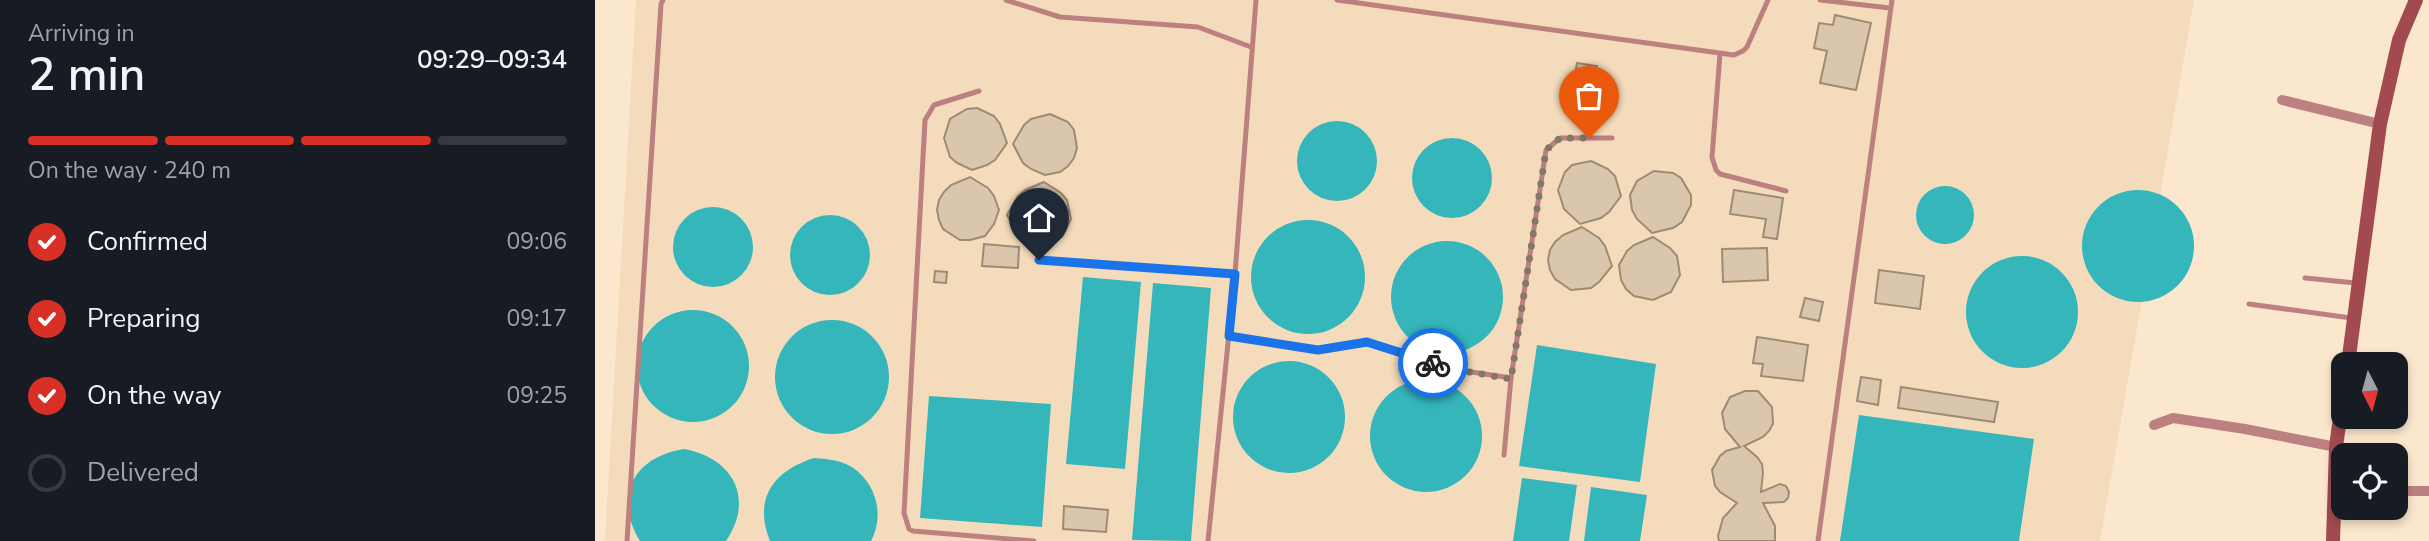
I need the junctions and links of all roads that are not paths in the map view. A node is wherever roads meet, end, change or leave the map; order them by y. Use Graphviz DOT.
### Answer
graph roads {
  1 [pos="663,0"];
  2 [pos="1006,0"];
  3 [pos="1256,0"];
  4 [pos="1337,0"];
  5 [pos="1767,0"];
  6 [pos="1820,0"];
  7 [pos="1892,0"];
  8 [pos="2416,0"];
  9 [pos="1890,8"];
  10 [pos="1251,47"];
  11 [pos="1720,54"];
  12 [pos="979,91"];
  13 [pos="2282,100"];
  14 [pos="2380,124"];
  15 [pos="1612,138"];
  16 [pos="1786,191"];
  17 [pos="1039,260"];
  18 [pos="1235,274"];
  19 [pos="2305,278"];
  20 [pos="2359,284"];
  21 [pos="2249,304"];
  22 [pos="2354,318"];
  23 [pos="1229,336"];
  24 [pos="2350,352"];
  25 [pos="1511,379"];
  26 [pos="2154,425"];
  27 [pos="2331,446"];
  28 [pos="1504,455"];
  29 [pos="2408,491"];
  30 [pos="2429,491"];
  31 [pos="2336,520"];
  32 [pos="627,541"];
  33 [pos="1034,541"];
  34 [pos="1208,541"];
  35 [pos="1818,541"];
  36 [pos="2333,541"];
  1 -- 32 [label="lane"];
  2 -- 10 [label="lane"];
  3 -- 10 [label="lane"];
  4 -- 11 [label="lane"];
  5 -- 11 [label="lane"];
  6 -- 9 [label="lane"];
  7 -- 9 [label="lane"];
  8 -- 14 [label="street"];
  9 -- 35 [label="lane"];
  10 -- 18 [label="lane"];
  11 -- 16 [label="lane"];
  12 -- 33 [label="lane"];
  13 -- 14 [label="street"];
  14 -- 20 [label="street"];
  15 -- 25 [label="lane"];
  17 -- 18 [label="lane"];
  18 -- 23 [label="lane"];
  19 -- 20 [label="lane"];
  20 -- 22 [label="street"];
  21 -- 22 [label="lane"];
  22 -- 24 [label="street"];
  23 -- 25 [label="lane"];
  23 -- 34 [label="lane"];
  25 -- 28 [label="lane"];
  26 -- 27 [label="street"];
  29 -- 30 [label="street"];
  31 -- 36 [label="street"];
}
